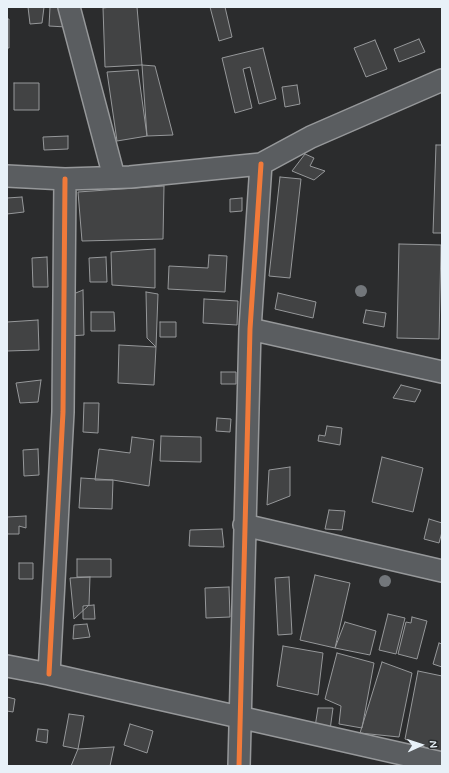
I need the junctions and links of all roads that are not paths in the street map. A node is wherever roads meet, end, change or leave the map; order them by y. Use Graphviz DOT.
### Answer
graph roads {
  1 [pos="69,7"];
  2 [pos="442,80"];
  3 [pos="261,164"];
  4 [pos="7,176"];
  5 [pos="114,177"];
  6 [pos="65,179"];
  7 [pos="250,328"];
  8 [pos="442,372"];
  9 [pos="244,525"];
  10 [pos="442,571"];
  11 [pos="7,666"];
  12 [pos="49,674"];
  13 [pos="239,717"];
  14 [pos="442,763"];
  15 [pos="238,766"];
  1 -- 5 [label="street"];
  2 -- 3 [label="street"];
  3 -- 5 [label="street"];
  3 -- 7 [label="street"];
  4 -- 6 [label="street"];
  5 -- 6 [label="street"];
  6 -- 12 [label="street"];
  7 -- 8 [label="street"];
  7 -- 9 [label="street"];
  9 -- 10 [label="street"];
  9 -- 13 [label="street"];
  11 -- 12 [label="street"];
  12 -- 13 [label="street"];
  13 -- 14 [label="street"];
  13 -- 15 [label="street"];
}
